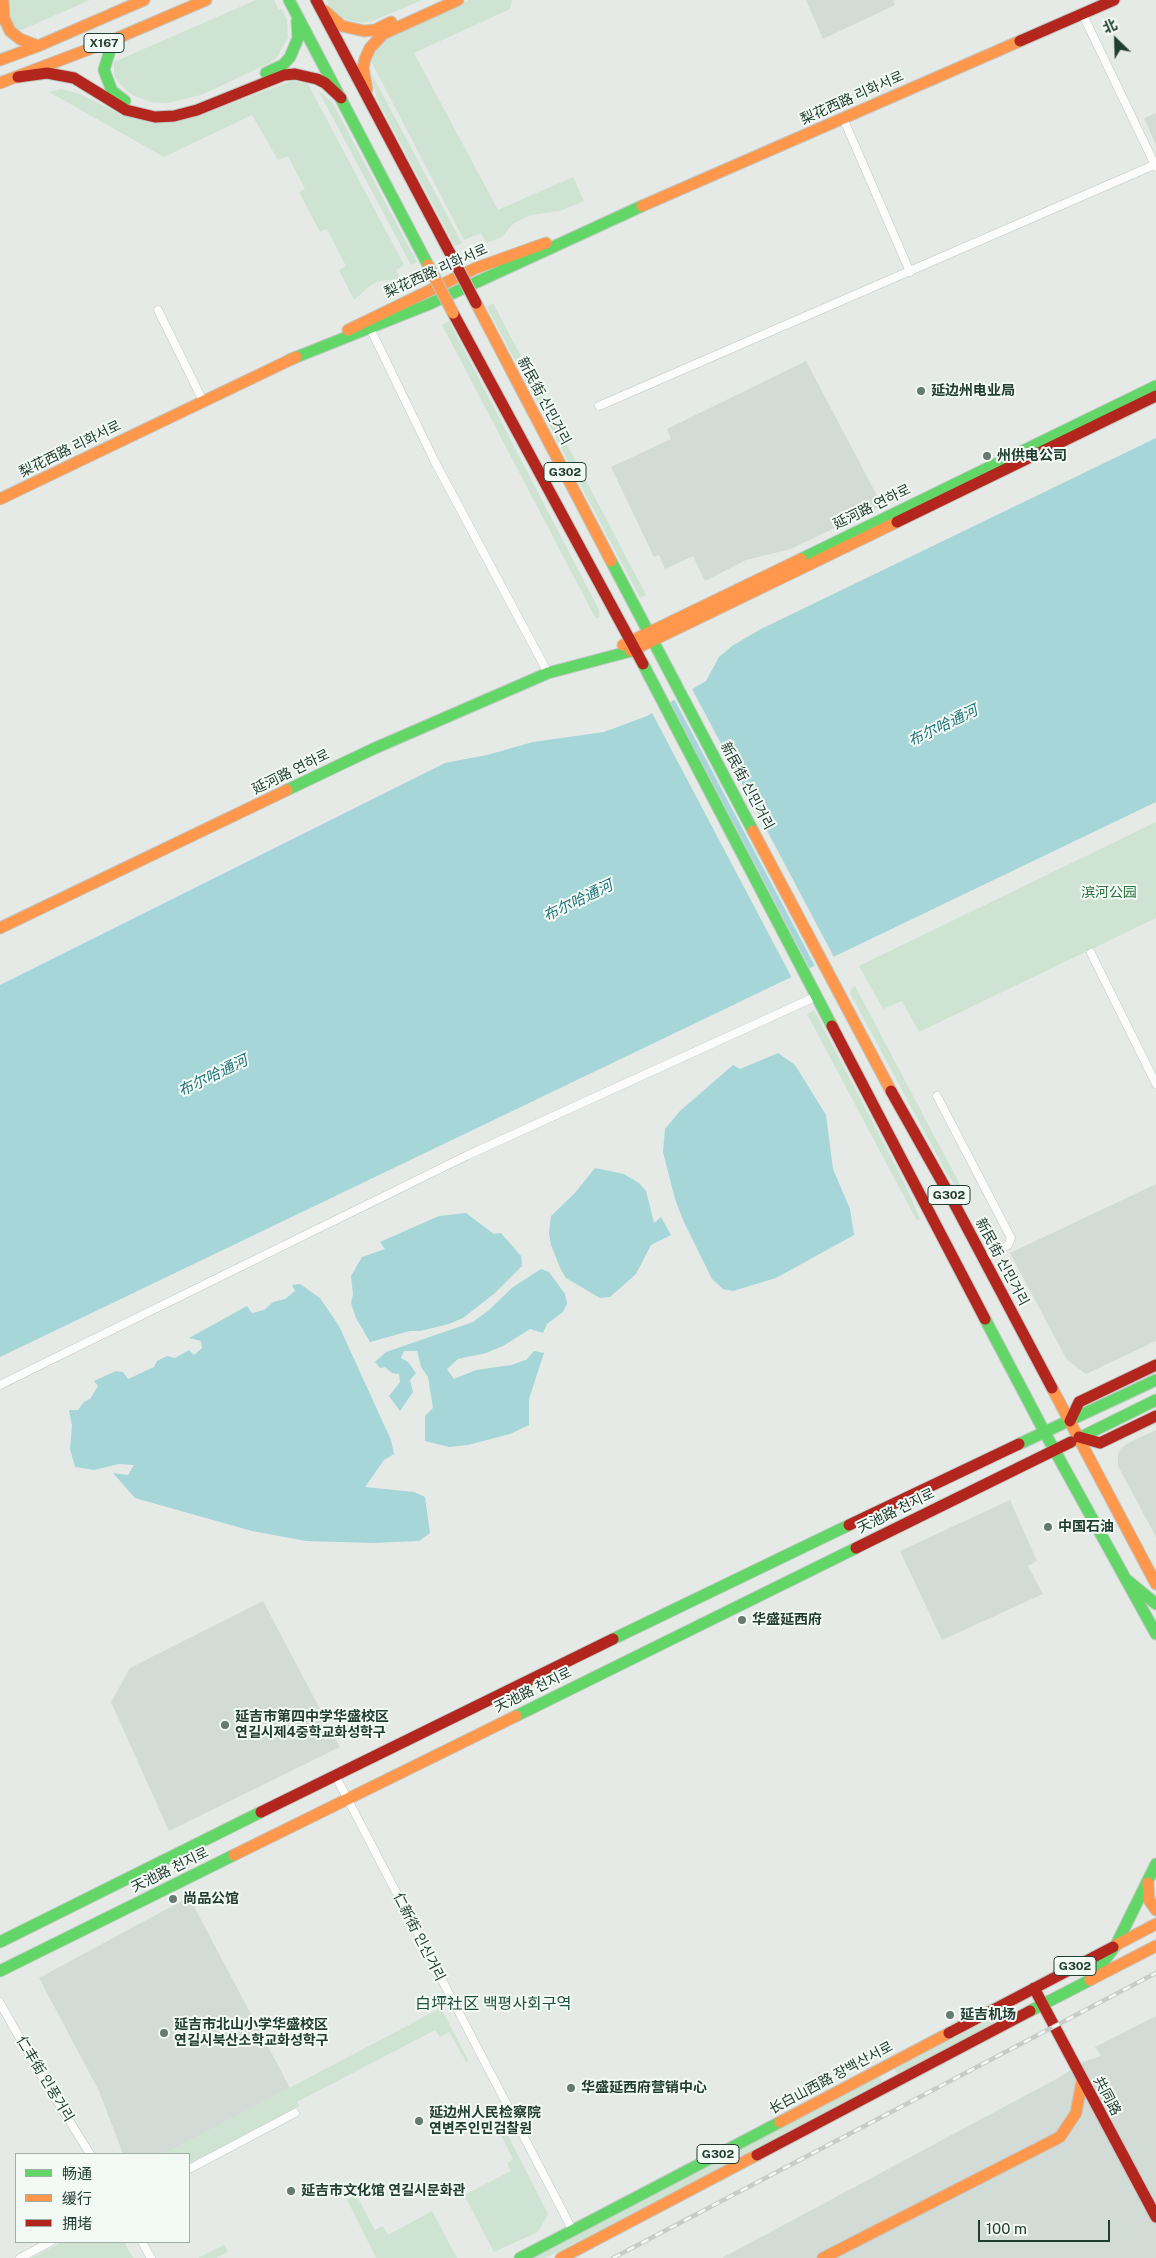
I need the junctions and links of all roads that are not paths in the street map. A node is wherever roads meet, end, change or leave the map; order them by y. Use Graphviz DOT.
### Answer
graph roads {
  1 [pos="2,0"];
  2 [pos="144,0"];
  3 [pos="206,0"];
  4 [pos="441,0"];
  5 [pos="458,0"];
  6 [pos="316,1"];
  7 [pos="1109,1"];
  8 [pos="292,6"];
  9 [pos="1082,14"];
  10 [pos="113,40"];
  11 [pos="38,46"];
  12 [pos="0,60"];
  13 [pos="18,77"];
  14 [pos="0,83"];
  15 [pos="341,98"];
  16 [pos="373,108"];
  17 [pos="843,118"];
  18 [pos="1155,167"];
  19 [pos="602,223"];
  20 [pos="910,272"];
  21 [pos="158,310"];
  22 [pos="370,328"];
  23 [pos="289,360"];
  24 [pos="1156,386"];
  25 [pos="1156,396"];
  26 [pos="203,401"];
  27 [pos="599,406"];
  28 [pos="0,499"];
  29 [pos="651,636"];
  30 [pos="632,646"];
  31 [pos="548,674"];
  32 [pos="0,928"];
  33 [pos="1091,953"];
  34 [pos="839,992"];
  35 [pos="818,999"];
  36 [pos="1156,1084"];
  37 [pos="937,1096"];
  38 [pos="983,1258"];
  39 [pos="1156,1365"];
  40 [pos="1156,1380"];
  41 [pos="0,1385"];
  42 [pos="1156,1400"];
  43 [pos="1156,1416"];
  44 [pos="1070,1421"];
  45 [pos="1045,1433"];
  46 [pos="1079,1437"];
  47 [pos="1054,1450"];
  48 [pos="1127,1580"];
  49 [pos="1156,1584"];
  50 [pos="1156,1604"];
  51 [pos="1156,1634"];
  52 [pos="336,1775"];
  53 [pos="348,1799"];
  54 [pos="1156,1864"];
  55 [pos="1148,1883"];
  56 [pos="1156,1910"];
  57 [pos="1156,1924"];
  58 [pos="0,1942"];
  59 [pos="1116,1945"];
  60 [pos="1156,1946"];
  61 [pos="0,1971"];
  62 [pos="1090,1980"];
  63 [pos="1034,1988"];
  64 [pos="0,2003"];
  65 [pos="1043,2005"];
  66 [pos="1082,2081"];
  67 [pos="295,2113"];
  68 [pos="89,2153"];
  69 [pos="190,2168"];
  70 [pos="1156,2218"];
  71 [pos="573,2231"];
  72 [pos="48,2243"];
  73 [pos="143,2243"];
  74 [pos="20,2258"];
  75 [pos="151,2258"];
  76 [pos="520,2258"];
  77 [pos="561,2258"];
  78 [pos="823,2258"];
  1 -- 11 [label="main road"];
  2 -- 11 [label="main road, X167"];
  3 -- 10 [label="main road, X167"];
  4 -- 6 [label="main road"];
  5 -- 16 [label="main road"];
  6 -- 16 [label="main road, 新民街 신민거리 / G302"];
  7 -- 9 [label="main road, 梨花西路 리화서로"];
  8 -- 10 [label="main road"];
  8 -- 15 [label="main road, G302"];
  9 -- 17 [label="main road, 梨花西路 리화서로"];
  9 -- 18 [label="street"];
  10 -- 13 [label="main road, X167"];
  11 -- 12 [label="main road, X167"];
  13 -- 14 [label="main road, X167"];
  13 -- 15 [label="main road"];
  15 -- 30 [label="main road, G302, bridge"];
  16 -- 29 [label="main road, 新民街 신민거리 / G302, bridge"];
  17 -- 19 [label="main road, 梨花西路 리화서로"];
  17 -- 20 [label="street"];
  18 -- 20 [label="street"];
  19 -- 22 [label="main road, 梨花西路 리화서로"];
  19 -- 23 [label="main road, 梨花西路 리화서로"];
  20 -- 27 [label="street"];
  21 -- 26 [label="street"];
  22 -- 23 [label="main road, 梨花西路 리화서로"];
  22 -- 31 [label="street"];
  23 -- 26 [label="main road, 梨花西路 리화서로"];
  24 -- 29 [label="main road, 延河路 연하로"];
  25 -- 29 [label="main road, 延河路 연하로"];
  26 -- 28 [label="main road, 梨花西路 리화서로"];
  29 -- 30 [label="main road, 延河路 연하로"];
  29 -- 34 [label="main road, 新民街 신민거리 / G302"];
  30 -- 31 [label="main road, 延河路 연하로"];
  30 -- 35 [label="main road, G302"];
  31 -- 32 [label="main road, 延河路 연하로"];
  33 -- 36 [label="street"];
  34 -- 35 [label="main road"];
  34 -- 38 [label="main road, 新民街 신민거리 / G302"];
  35 -- 41 [label="street"];
  35 -- 45 [label="main road, G302"];
  37 -- 38 [label="street"];
  38 -- 44 [label="main road, 新民街 신민거리 / G302"];
  39 -- 44 [label="main road"];
  40 -- 44 [label="main road, 天池路 천지로"];
  42 -- 46 [label="main road, 天池路 천지로"];
  43 -- 46 [label="main road"];
  44 -- 45 [label="main road, 天池路 천지로"];
  44 -- 46 [label="main road, 新民街 신민거리 / G302"];
  45 -- 47 [label="main road, G302"];
  45 -- 52 [label="main road, 天池路 천지로"];
  46 -- 47 [label="main road, 天池路 천지로"];
  46 -- 49 [label="main road, 新民街 신민거리 / G302"];
  47 -- 48 [label="main road, G302"];
  47 -- 53 [label="main road, 天池路 천지로"];
  48 -- 50 [label="main road"];
  48 -- 51 [label="main road, G302"];
  52 -- 53 [label="street, 仁新街 인신거리"];
  52 -- 58 [label="main road, 天池路 천지로"];
  53 -- 61 [label="main road, 天池路 천지로"];
  53 -- 71 [label="street, 仁新街 인신거리"];
  54 -- 55 [label="main road, G302"];
  55 -- 56 [label="main road"];
  55 -- 59 [label="main road, G302"];
  57 -- 59 [label="main road, 长白山西路 장백산서로"];
  59 -- 62 [label="main road, G302"];
  59 -- 63 [label="main road, 长白山西路 장백산서로 / G302"];
  60 -- 62 [label="main road"];
  62 -- 65 [label="main road, G302"];
  63 -- 65 [label="main road, 共同路"];
  63 -- 71 [label="main road, 长白山西路 장백산서로 / G302"];
  64 -- 68 [label="street, 仁丰街 인풍거리"];
  65 -- 66 [label="main road, 共同路"];
  65 -- 77 [label="main road, G302"];
  66 -- 70 [label="main road, 共同路"];
  66 -- 78 [label="main road"];
  67 -- 69 [label="street"];
  71 -- 76 [label="main road, 长白山西路 장백산서로 / G302"];
  72 -- 74 [label="street"];
  73 -- 75 [label="street"];
}
